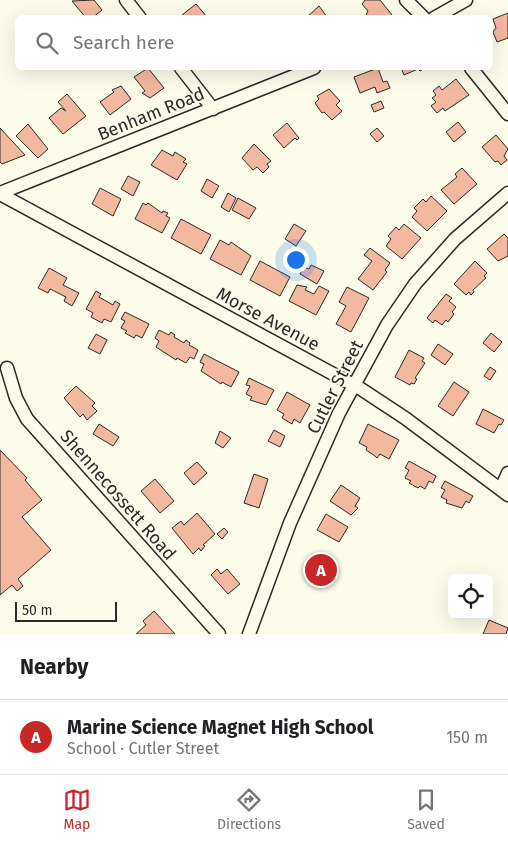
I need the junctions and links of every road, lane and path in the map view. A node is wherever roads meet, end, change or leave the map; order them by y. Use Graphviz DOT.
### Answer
graph roads {
  1 [pos="126,0"];
  2 [pos="406,0"];
  3 [pos="466,0"];
  4 [pos="138,15"];
  5 [pos="421,15"];
  6 [pos="439,15"];
  7 [pos="183,70"];
  8 [pos="309,70"];
  9 [pos="473,70"];
  10 [pos="213,108"];
  11 [pos="508,114"];
  12 [pos="0,193"];
  13 [pos="508,193"];
  14 [pos="7,368"];
  15 [pos="354,385"];
  16 [pos="508,473"];
  17 [pos="505,492"];
  18 [pos="219,634"];
  19 [pos="249,634"];
  1 -- 4 [label="street"];
  2 -- 5 [label="street"];
  3 -- 6 [label="street"];
  7 -- 10 [label="street"];
  8 -- 10 [label="street, Benham Road"];
  9 -- 11 [label="street"];
  10 -- 12 [label="street, Benham Road"];
  12 -- 15 [label="street, Morse Avenue"];
  13 -- 15 [label="street, Cutler Street"];
  14 -- 18 [label="street, Shennecossett Road"];
  15 -- 17 [label="street, Morse Avenue"];
  15 -- 19 [label="street, Cutler Street"];
  16 -- 17 [label="street"];
}
